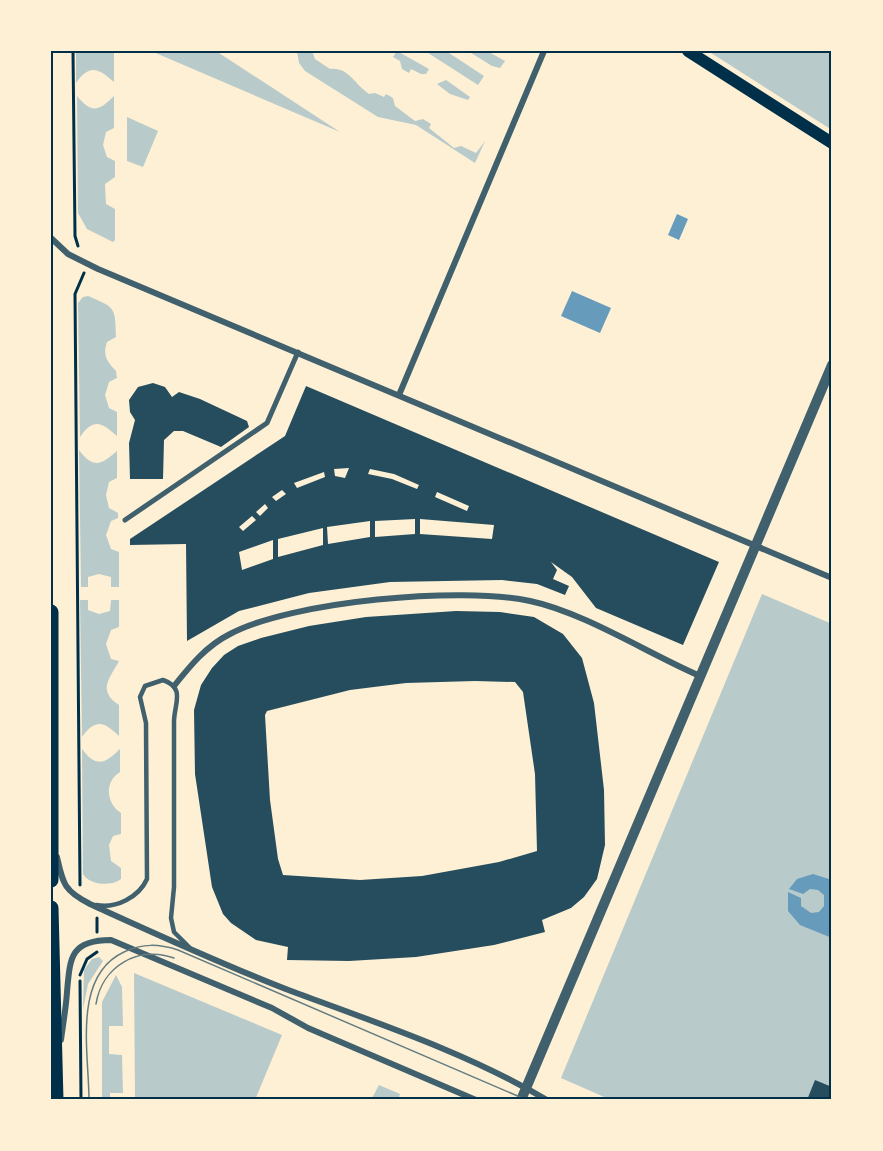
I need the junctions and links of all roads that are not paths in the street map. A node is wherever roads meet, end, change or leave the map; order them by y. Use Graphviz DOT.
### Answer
graph roads {
  1 [pos="544,51"];
  2 [pos="688,51"];
  3 [pos="832,142"];
  4 [pos="51,238"];
  5 [pos="298,352"];
  6 [pos="832,365"];
  7 [pos="399,395"];
  8 [pos="125,520"];
  9 [pos="756,546"];
  10 [pos="832,578"];
  11 [pos="51,612"];
  12 [pos="700,676"];
  13 [pos="174,686"];
  14 [pos="53,837"];
  15 [pos="51,880"];
  16 [pos="90,904"];
  17 [pos="51,908"];
  18 [pos="189,947"];
  19 [pos="526,1087"];
  20 [pos="55,1093"];
  21 [pos="476,1100"];
  22 [pos="521,1100"];
  23 [pos="547,1100"];
  1 -- 7 [label="street"];
  2 -- 3 [label="main road"];
  4 -- 5 [label="street"];
  5 -- 7 [label="street"];
  5 -- 8 [label="street"];
  6 -- 9 [label="street"];
  7 -- 9 [label="street"];
  9 -- 10 [label="street"];
  9 -- 12 [label="street"];
  11 -- 14 [label="main road"];
  12 -- 13 [label="street"];
  12 -- 19 [label="street"];
  13 -- 16 [label="lane"];
  13 -- 18 [label="lane"];
  14 -- 15 [label="main road"];
  14 -- 16 [label="street"];
  16 -- 18 [label="street"];
  17 -- 20 [label="main road"];
  18 -- 19 [label="street"];
  19 -- 22 [label="street"];
  19 -- 23 [label="street"];
  20 -- 21 [label="street"];
}
